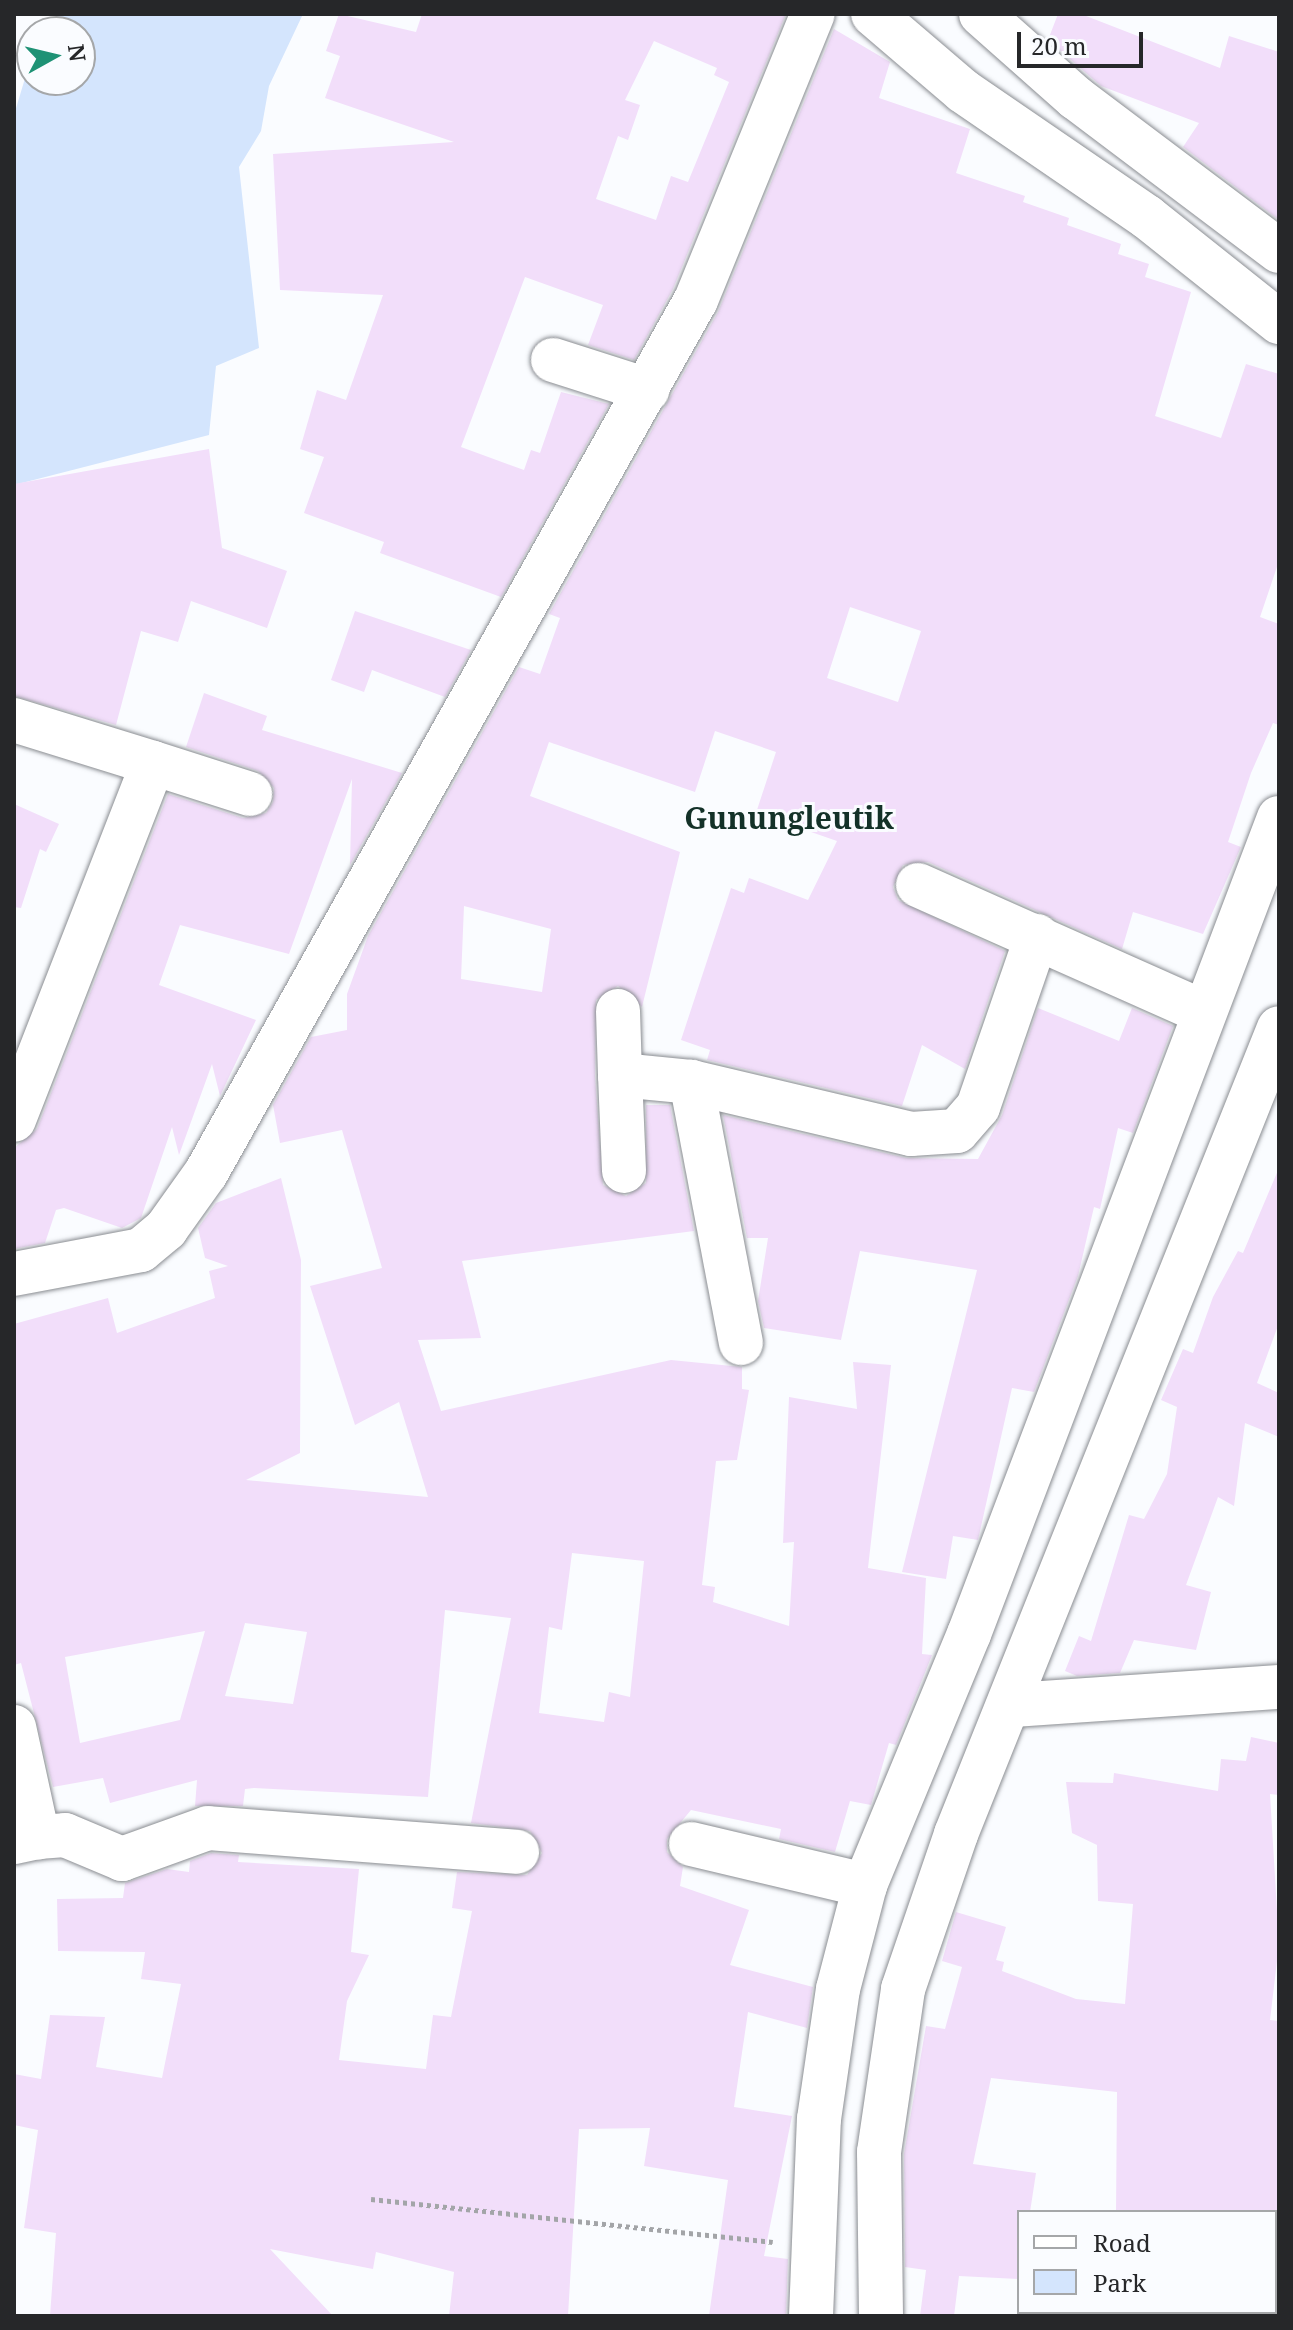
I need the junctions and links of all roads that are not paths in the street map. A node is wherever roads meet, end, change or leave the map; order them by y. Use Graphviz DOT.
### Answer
graph roads {
  1 [pos="813,14"];
  2 [pos="981,14"];
  3 [pos="904,24"];
  4 [pos="1279,251"];
  5 [pos="1279,322"];
  6 [pos="553,360"];
  7 [pos="647,390"];
  8 [pos="14,720"];
  9 [pos="153,763"];
  10 [pos="250,794"];
  11 [pos="1279,818"];
  12 [pos="918,885"];
  13 [pos="1037,936"];
  14 [pos="618,1011"];
  15 [pos="1203,1012"];
  16 [pos="1279,1028"];
  17 [pos="620,1075"];
  18 [pos="691,1082"];
  19 [pos="14,1120"];
  20 [pos="624,1171"];
  21 [pos="14,1274"];
  22 [pos="741,1343"];
  23 [pos="1279,1687"];
  24 [pos="1013,1705"];
  25 [pos="14,1727"];
  26 [pos="26,1839"];
  27 [pos="691,1844"];
  28 [pos="517,1852"];
  29 [pos="865,1885"];
  30 [pos="811,2316"];
  31 [pos="881,2316"];
  1 -- 7 [label="street"];
  2 -- 4 [label="street"];
  3 -- 5 [label="street"];
  6 -- 7 [label="street"];
  7 -- 21 [label="street"];
  8 -- 9 [label="street"];
  9 -- 10 [label="street"];
  9 -- 19 [label="street"];
  11 -- 15 [label="street"];
  12 -- 13 [label="street"];
  13 -- 15 [label="street"];
  13 -- 18 [label="street"];
  14 -- 17 [label="street"];
  15 -- 29 [label="street"];
  16 -- 24 [label="street"];
  17 -- 18 [label="street"];
  17 -- 20 [label="street"];
  18 -- 22 [label="street"];
  23 -- 24 [label="street"];
  24 -- 31 [label="street"];
  25 -- 26 [label="street"];
  26 -- 28 [label="street"];
  27 -- 29 [label="street"];
  29 -- 30 [label="street"];
}
